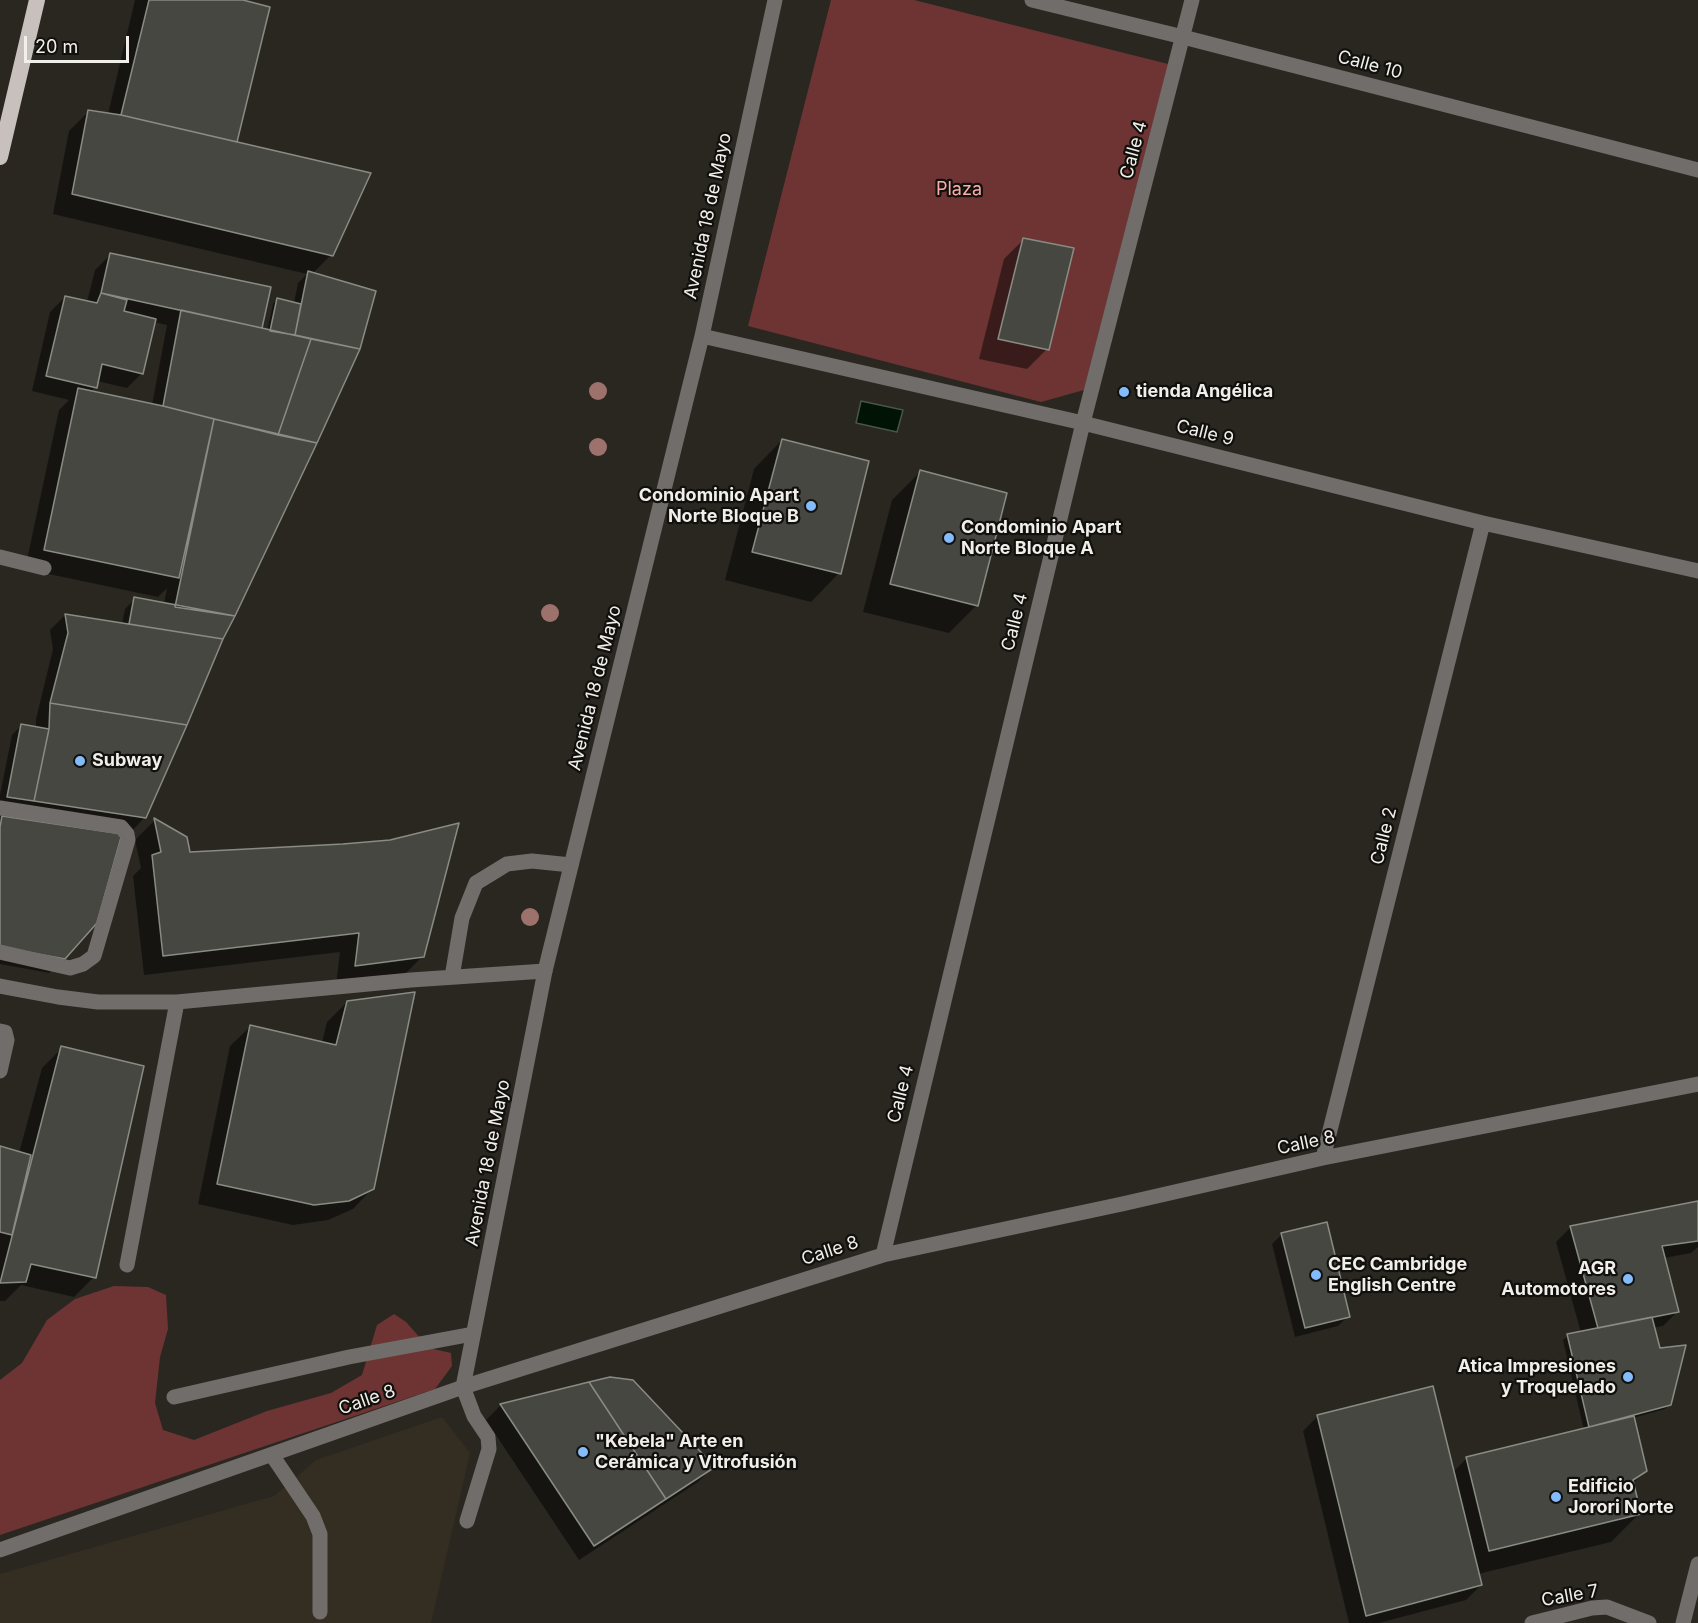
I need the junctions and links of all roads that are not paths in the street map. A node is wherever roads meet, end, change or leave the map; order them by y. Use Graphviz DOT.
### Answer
graph roads {
  1 [pos="37,0"];
  2 [pos="775,0"];
  3 [pos="1032,0"];
  4 [pos="1192,0"];
  5 [pos="1183,37"];
  6 [pos="0,157"];
  7 [pos="1698,170"];
  8 [pos="702,336"];
  9 [pos="1083,423"];
  10 [pos="1483,523"];
  11 [pos="0,557"];
  12 [pos="44,568"];
  13 [pos="1698,571"];
  14 [pos="0,808"];
  15 [pos="571,865"];
  16 [pos="0,952"];
  17 [pos="545,971"];
  18 [pos="452,977"];
  19 [pos="0,986"];
  20 [pos="177,1002"];
  21 [pos="0,1030"];
  22 [pos="0,1071"];
  23 [pos="1698,1084"];
  24 [pos="1323,1158"];
  25 [pos="883,1255"];
  26 [pos="127,1265"];
  27 [pos="474,1334"];
  28 [pos="463,1387"];
  29 [pos="174,1397"];
  30 [pos="272,1455"];
  31 [pos="467,1521"];
  32 [pos="0,1550"];
  33 [pos="1698,1564"];
  34 [pos="1696,1583"];
  35 [pos="320,1612"];
  36 [pos="1532,1623"];
  37 [pos="1649,1623"];
  38 [pos="1683,1623"];
  1 -- 6 [label="highway"];
  2 -- 8 [label="street, Avenida 18 de Mayo"];
  3 -- 5 [label="street, Calle 10"];
  4 -- 5 [label="street, Calle 4"];
  5 -- 7 [label="street, Calle 10"];
  5 -- 9 [label="street, Calle 4"];
  8 -- 9 [label="street, Calle 9"];
  8 -- 15 [label="street, Avenida 18 de Mayo"];
  9 -- 10 [label="street, Calle 9"];
  9 -- 25 [label="street, Calle 4"];
  10 -- 13 [label="street, Calle 9"];
  10 -- 24 [label="street, Calle 2"];
  11 -- 12 [label="street"];
  14 -- 16 [label="street"];
  15 -- 17 [label="street, Avenida 18 de Mayo"];
  15 -- 18 [label="street"];
  17 -- 18 [label="street"];
  17 -- 27 [label="street, Avenida 18 de Mayo"];
  18 -- 20 [label="street"];
  19 -- 20 [label="street"];
  20 -- 26 [label="street"];
  21 -- 22 [label="street"];
  23 -- 24 [label="street, Calle 8"];
  24 -- 25 [label="street, Calle 8"];
  25 -- 28 [label="street, Calle 8"];
  27 -- 28 [label="street, Avenida 18 de Mayo"];
  27 -- 29 [label="street"];
  28 -- 30 [label="street, Calle 8"];
  28 -- 31 [label="street"];
  30 -- 32 [label="street, Calle 8"];
  30 -- 35 [label="street"];
  33 -- 34 [label="street"];
  34 -- 38 [label="street"];
  36 -- 37 [label="street, Calle 7"];
}
